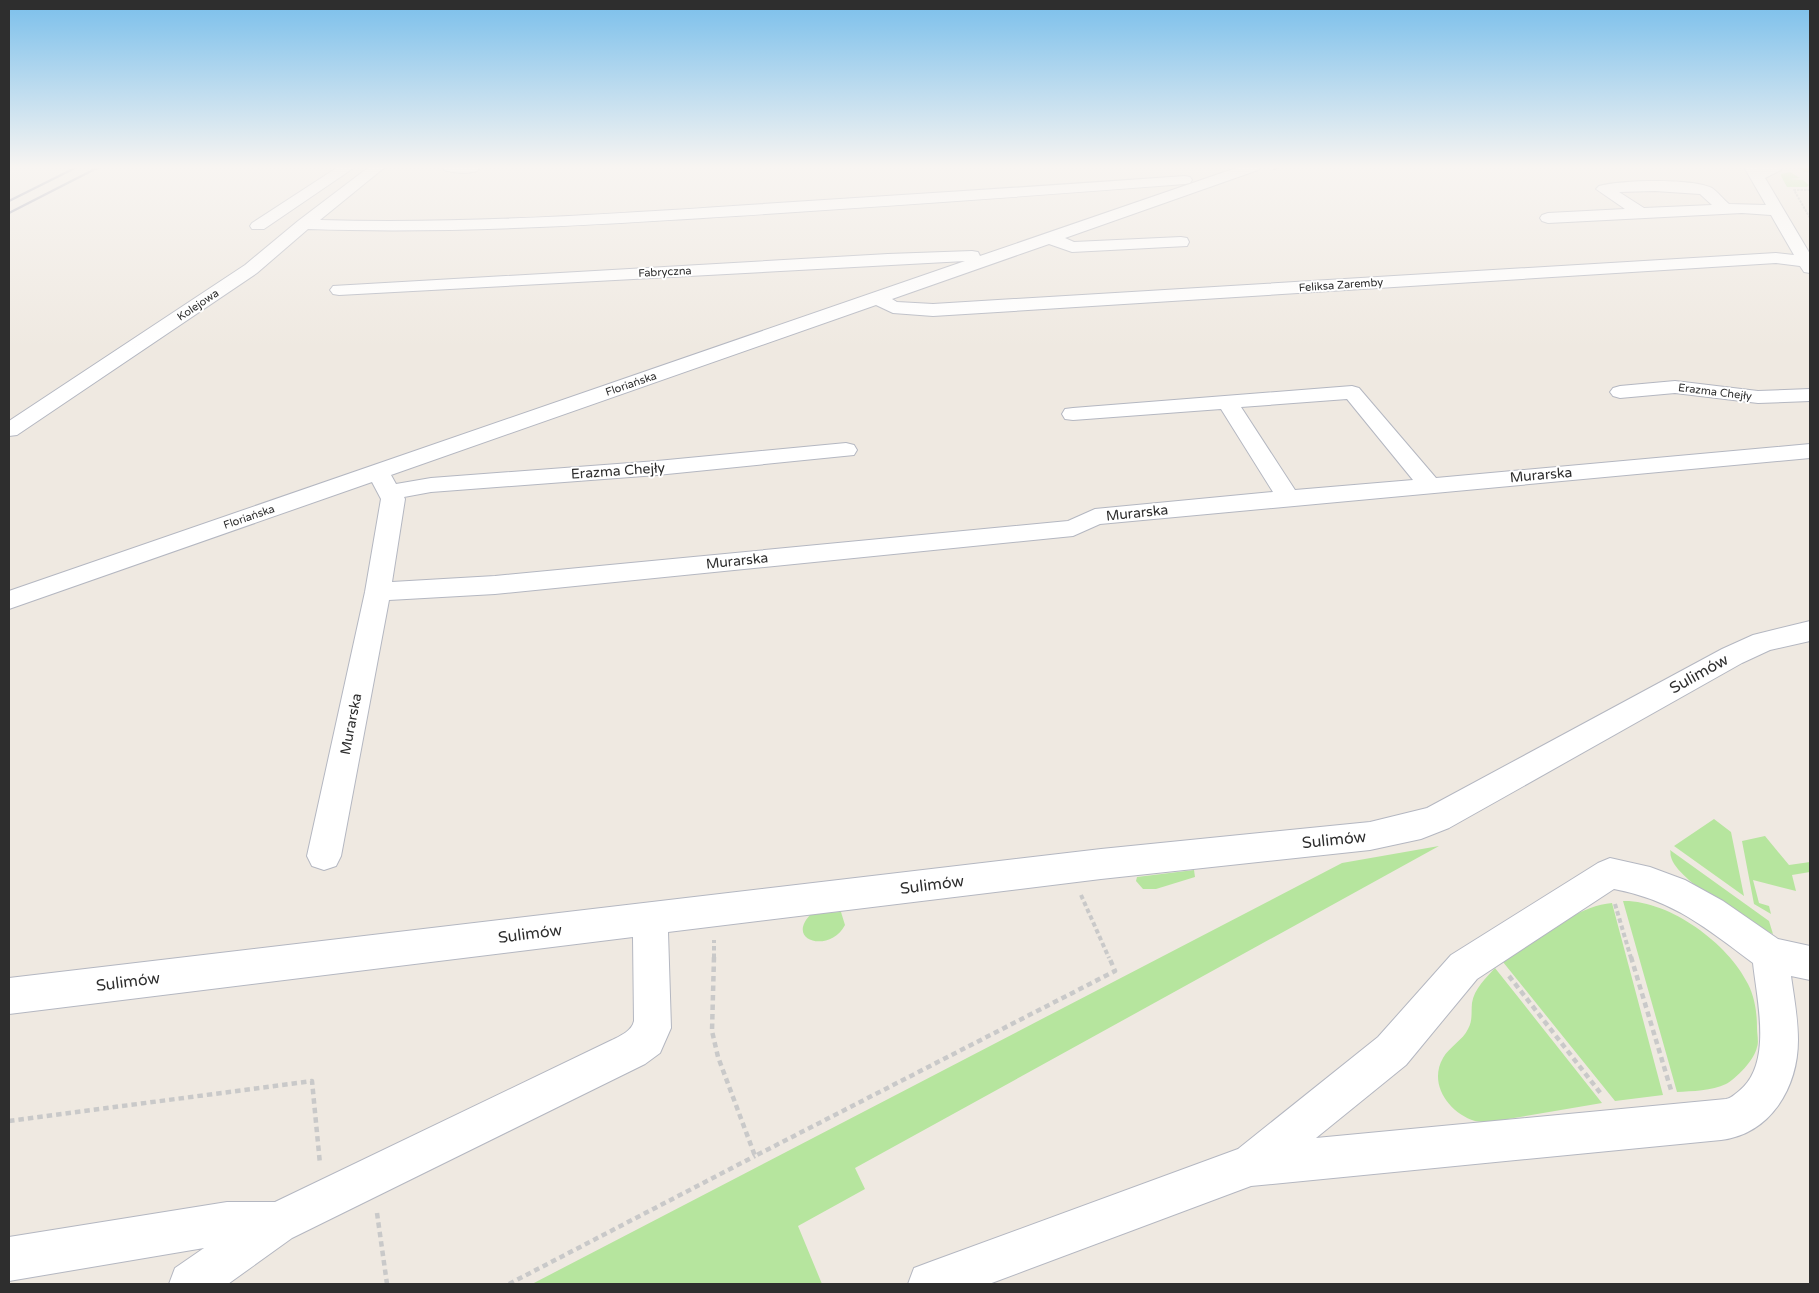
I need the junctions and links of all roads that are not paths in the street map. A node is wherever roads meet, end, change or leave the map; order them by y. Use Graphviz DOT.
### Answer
graph roads {
  1 [pos="300,227"];
  2 [pos="1079,227"];
  3 [pos="1786,227"];
  4 [pos="1048,238"];
  5 [pos="1181,242"];
  6 [pos="990,259"];
  7 [pos="1809,265"];
  8 [pos="339,290"];
  9 [pos="877,298"];
  10 [pos="1620,392"];
  11 [pos="1810,395"];
  12 [pos="1226,401"];
  13 [pos="1073,414"];
  14 [pos="9,430"];
  15 [pos="846,450"];
  16 [pos="1810,451"];
  17 [pos="383,482"];
  18 [pos="1430,485"];
  19 [pos="1288,498"];
  20 [pos="378,592"];
  21 [pos="9,600"];
  22 [pos="1810,631"];
  23 [pos="324,856"];
  24 [pos="650,920"];
  25 [pos="1770,954"];
  26 [pos="1810,964"];
  27 [pos="9,996"];
  28 [pos="1251,1165"];
  29 [pos="277,1223"];
  30 [pos="9,1260"];
  31 [pos="192,1284"];
  32 [pos="930,1284"];
  1 -- 14 [label="street, Kolejowa"];
  2 -- 4 [label="street, Floriańska"];
  3 -- 7 [label="street"];
  4 -- 5 [label="street"];
  4 -- 6 [label="street, Floriańska"];
  6 -- 8 [label="street, Fabryczna"];
  6 -- 9 [label="street, Floriańska"];
  7 -- 9 [label="street, Feliksa Zaremby"];
  9 -- 17 [label="street, Floriańska"];
  10 -- 11 [label="street, Erazma Chejły"];
  12 -- 13 [label="street"];
  12 -- 18 [label="street"];
  12 -- 19 [label="street"];
  15 -- 17 [label="street, Erazma Chejły"];
  16 -- 18 [label="street, Murarska"];
  17 -- 20 [label="street, Murarska"];
  17 -- 21 [label="street, Floriańska"];
  18 -- 19 [label="street, Murarska"];
  19 -- 20 [label="street, Murarska"];
  20 -- 23 [label="street, Murarska"];
  22 -- 24 [label="street, Sulimów"];
  24 -- 27 [label="street, Sulimów"];
  24 -- 29 [label="street"];
  25 -- 26 [label="street"];
  25 -- 28 [label="street"];
  25 -- 28 [label="street"];
  28 -- 32 [label="street"];
  29 -- 30 [label="street"];
  29 -- 31 [label="street"];
}
